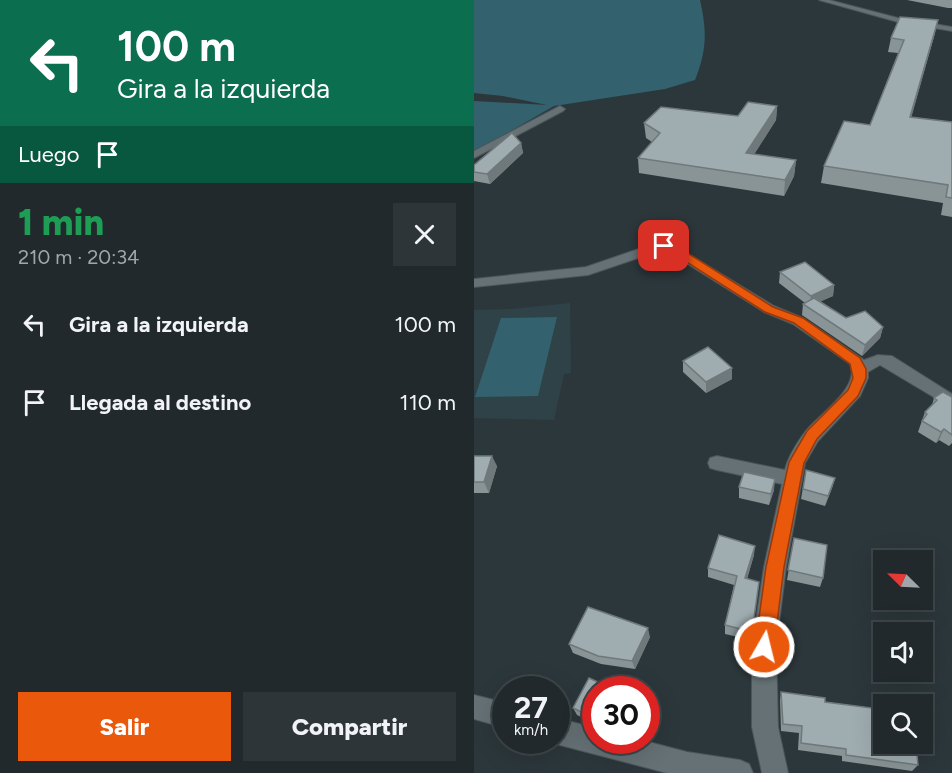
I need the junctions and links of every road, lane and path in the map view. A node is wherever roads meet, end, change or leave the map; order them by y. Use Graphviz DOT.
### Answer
graph roads {
  1 [pos="822,0"];
  2 [pos="832,0"];
  3 [pos="862,11"];
  4 [pos="914,20"];
  5 [pos="952,28"];
  6 [pos="560,109"];
  7 [pos="474,155"];
  8 [pos="474,283"];
  9 [pos="860,369"];
  10 [pos="952,402"];
  11 [pos="717,463"];
  12 [pos="792,479"];
  13 [pos="474,707"];
  14 [pos="492,712"];
  15 [pos="570,735"];
  16 [pos="740,773"];
  17 [pos="775,773"];
  1 -- 3 [label="street"];
  2 -- 3 [label="street"];
  2 -- 4 [label="street"];
  3 -- 4 [label="street"];
  3 -- 5 [label="street"];
  4 -- 5 [label="street"];
  6 -- 7 [label="street"];
  8 -- 9 [label="street"];
  9 -- 10 [label="street"];
  9 -- 12 [label="street"];
  11 -- 12 [label="street"];
  12 -- 17 [label="street"];
  13 -- 14 [label="street"];
  15 -- 16 [label="street"];
}
